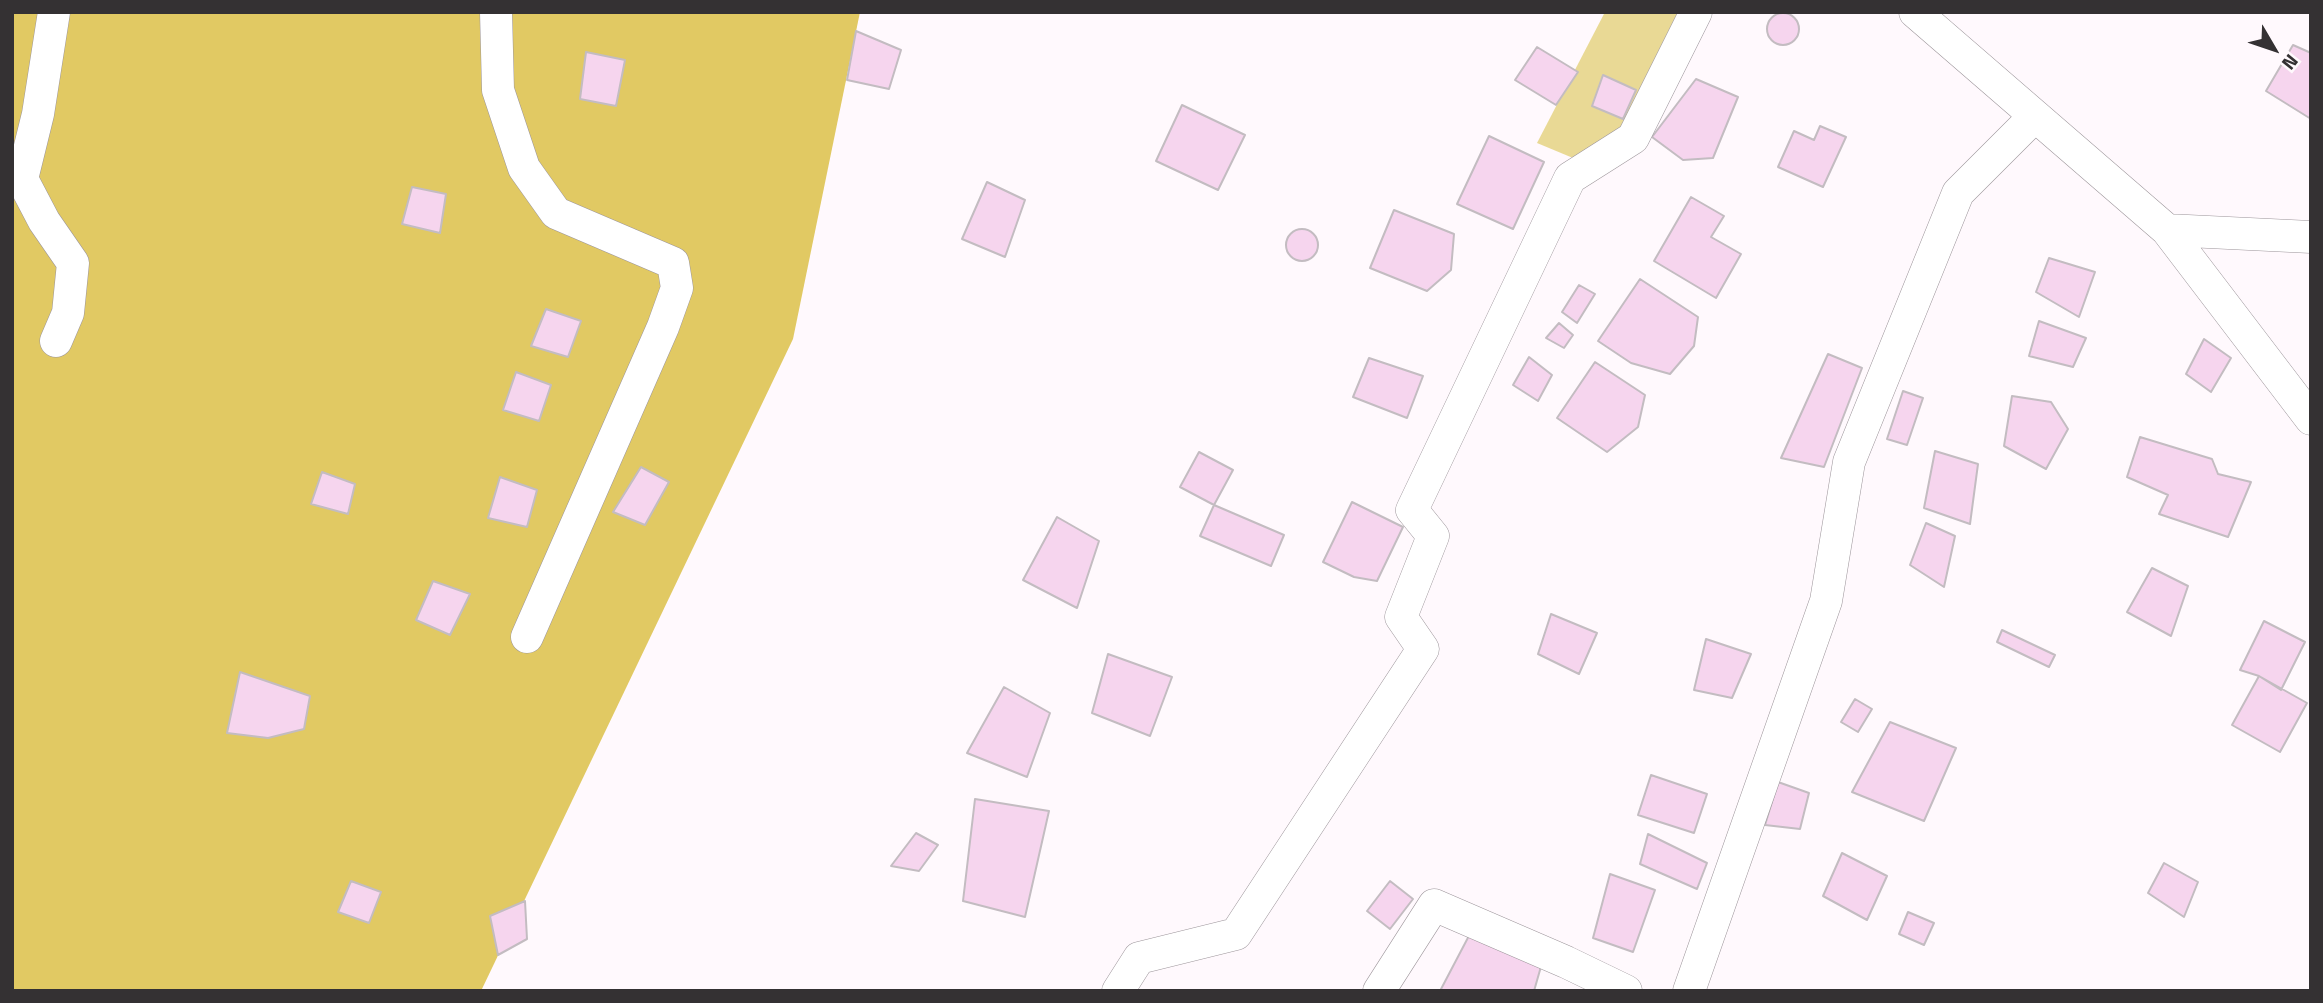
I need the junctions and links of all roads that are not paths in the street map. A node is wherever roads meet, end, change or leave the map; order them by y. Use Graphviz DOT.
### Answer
graph roads {
  1 [pos="54,12"];
  2 [pos="496,12"];
  3 [pos="1696,12"];
  4 [pos="1914,12"];
  5 [pos="2035,116"];
  6 [pos="2167,230"];
  7 [pos="2311,237"];
  8 [pos="57,341"];
  9 [pos="2311,419"];
  10 [pos="527,637"];
  11 [pos="1118,991"];
  12 [pos="1379,991"];
  13 [pos="1626,991"];
  14 [pos="1689,991"];
  1 -- 8 [label="street"];
  2 -- 10 [label="street"];
  3 -- 11 [label="street"];
  4 -- 5 [label="street"];
  5 -- 6 [label="street"];
  5 -- 14 [label="street"];
  6 -- 7 [label="street"];
  6 -- 9 [label="street"];
  12 -- 13 [label="street"];
}
